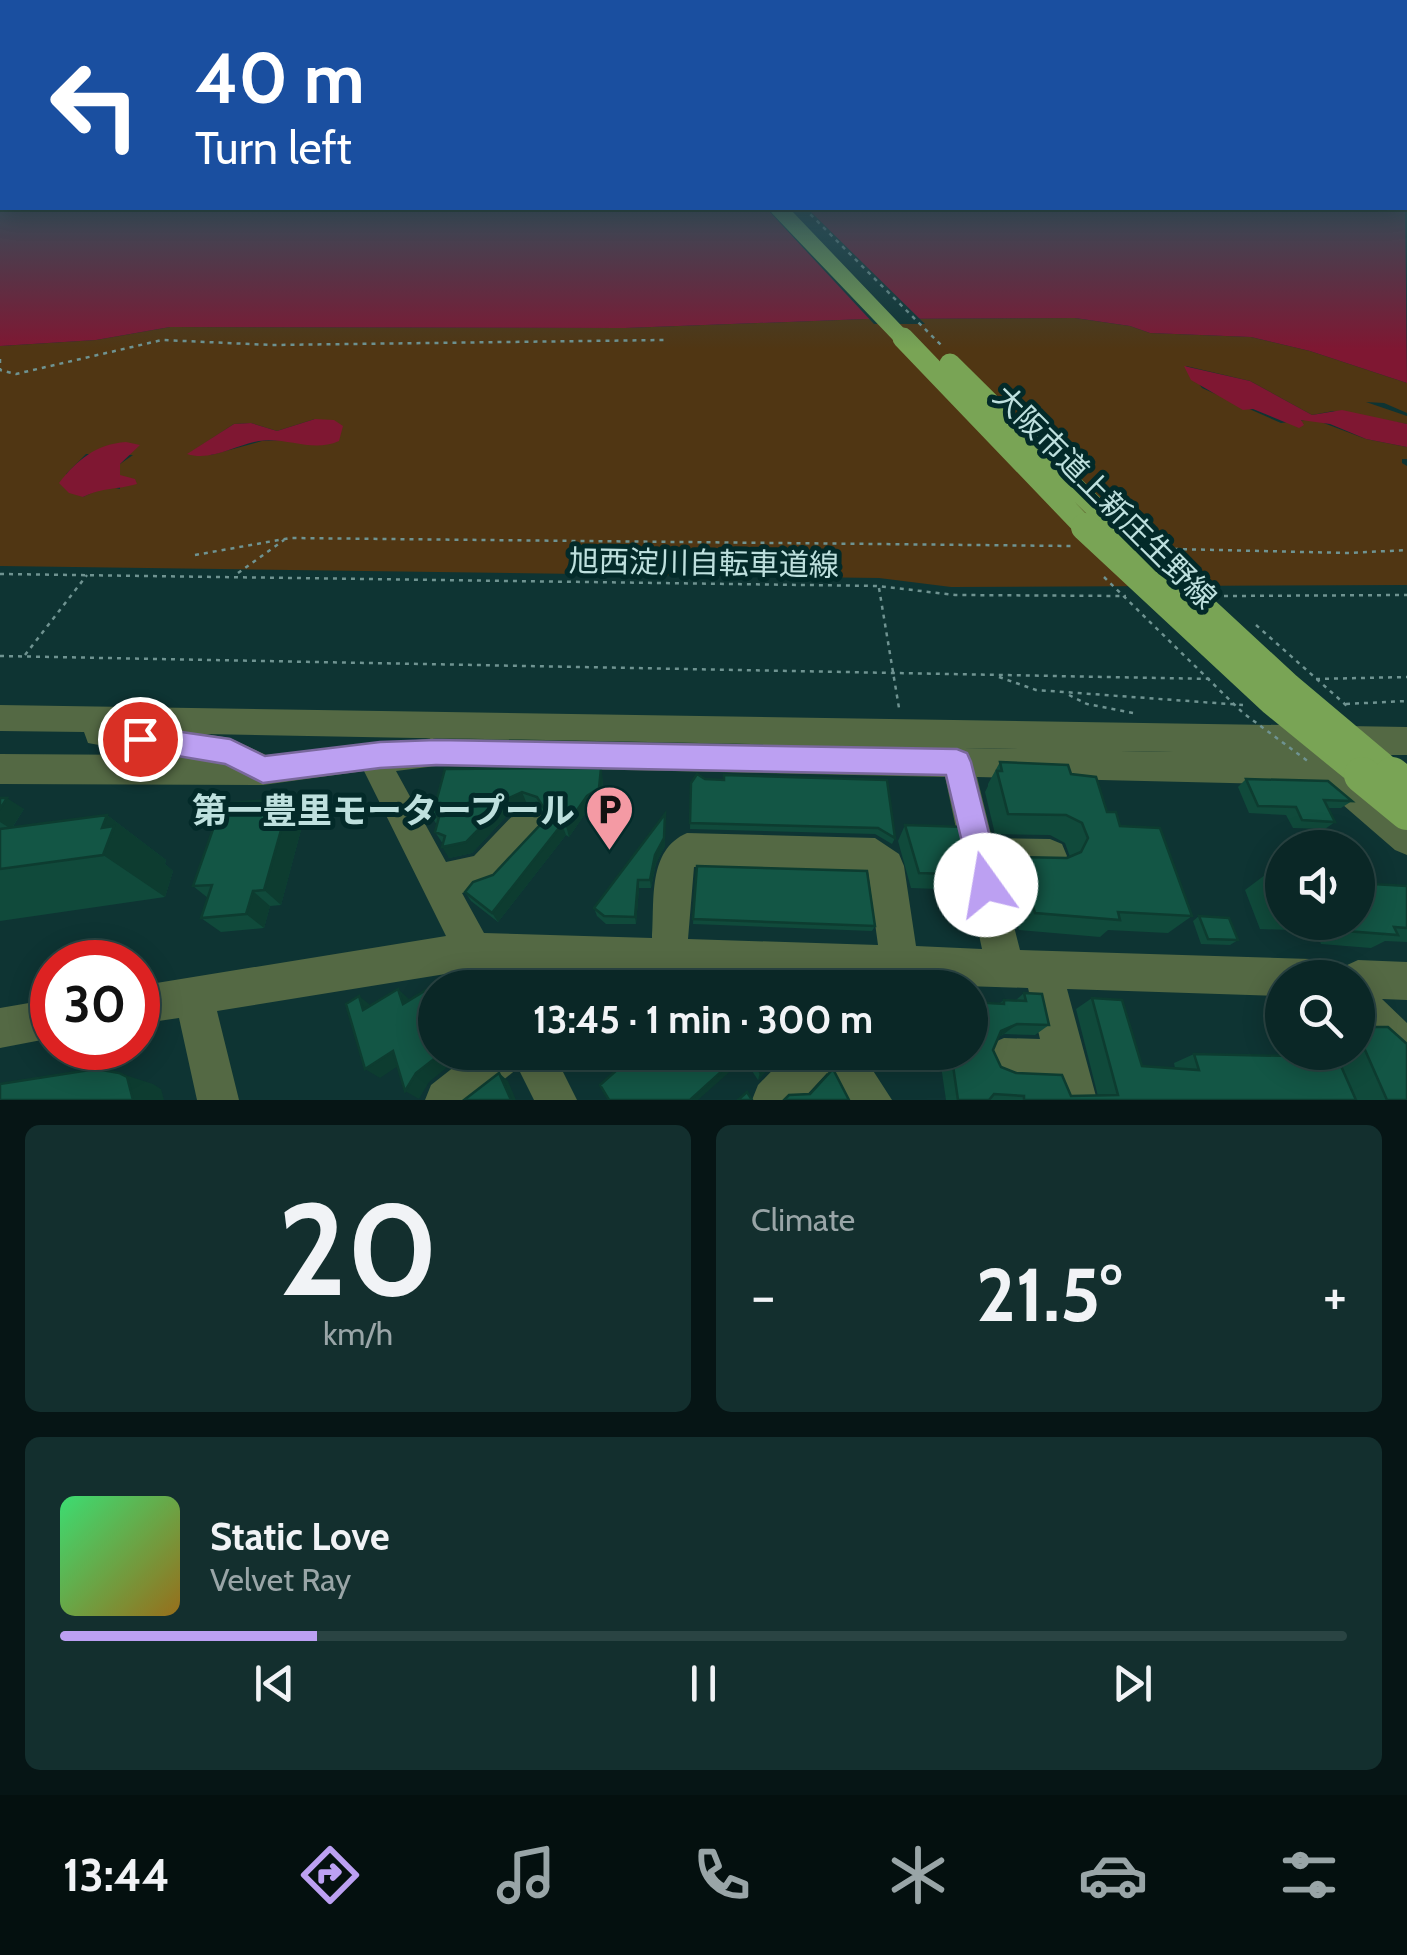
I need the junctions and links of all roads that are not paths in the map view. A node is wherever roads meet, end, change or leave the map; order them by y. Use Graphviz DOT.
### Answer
graph roads {
  1 [pos="815,246"];
  2 [pos="834,246"];
  3 [pos="0,718"];
  4 [pos="49,719"];
  5 [pos="1407,740"];
  6 [pos="380,755"];
  7 [pos="957,762"];
  8 [pos="0,769"];
  9 [pos="1325,769"];
  10 [pos="263,770"];
  11 [pos="1407,773"];
  12 [pos="1407,787"];
  13 [pos="1407,812"];
  14 [pos="528,823"];
  15 [pos="1407,838"];
  16 [pos="979,855"];
  17 [pos="1050,856"];
  18 [pos="438,882"];
  19 [pos="471,950"];
  20 [pos="669,954"];
  21 [pos="899,962"];
  22 [pos="1024,967"];
  23 [pos="483,970"];
  24 [pos="769,970"];
  25 [pos="829,970"];
  26 [pos="1265,976"];
  27 [pos="1375,980"];
  28 [pos="1407,981"];
  29 [pos="194,996"];
  30 [pos="160,1001"];
  31 [pos="1375,1019"];
  32 [pos="30,1023"];
  33 [pos="0,1028"];
  34 [pos="1407,1050"];
  35 [pos="1004,1058"];
  36 [pos="1066,1060"];
  37 [pos="484,1070"];
  38 [pos="540,1070"];
  39 [pos="802,1070"];
  40 [pos="849,1070"];
  41 [pos="218,1100"];
  42 [pos="446,1100"];
  43 [pos="556,1100"];
  44 [pos="773,1100"];
  45 [pos="871,1100"];
  46 [pos="1076,1100"];
  1 -- 13 [label="main road, 大阪市道上新庄生野線, bridge"];
  2 -- 12 [label="main road, 大阪市道上新庄生野線, bridge"];
  3 -- 4 [label="street"];
  4 -- 5 [label="street"];
  4 -- 10 [label="street"];
  6 -- 7 [label="street"];
  6 -- 10 [label="street"];
  6 -- 18 [label="street"];
  7 -- 9 [label="street"];
  7 -- 16 [label="street"];
  8 -- 10 [label="street"];
  9 -- 11 [label="street"];
  9 -- 15 [label="street"];
  14 -- 18 [label="street"];
  16 -- 17 [label="street"];
  16 -- 22 [label="street"];
  18 -- 19 [label="street"];
  19 -- 20 [label="street"];
  19 -- 23 [label="street"];
  19 -- 29 [label="street"];
  20 -- 21 [label="street"];
  20 -- 24 [label="street"];
  21 -- 22 [label="street"];
  21 -- 25 [label="street"];
  22 -- 26 [label="street"];
  22 -- 36 [label="street"];
  27 -- 28 [label="street"];
  29 -- 30 [label="street"];
  29 -- 41 [label="street"];
  31 -- 34 [label="street"];
  32 -- 33 [label="street"];
  35 -- 36 [label="street"];
  36 -- 46 [label="street"];
  37 -- 42 [label="street"];
  38 -- 43 [label="street"];
  39 -- 44 [label="street"];
  40 -- 45 [label="street"];
}
